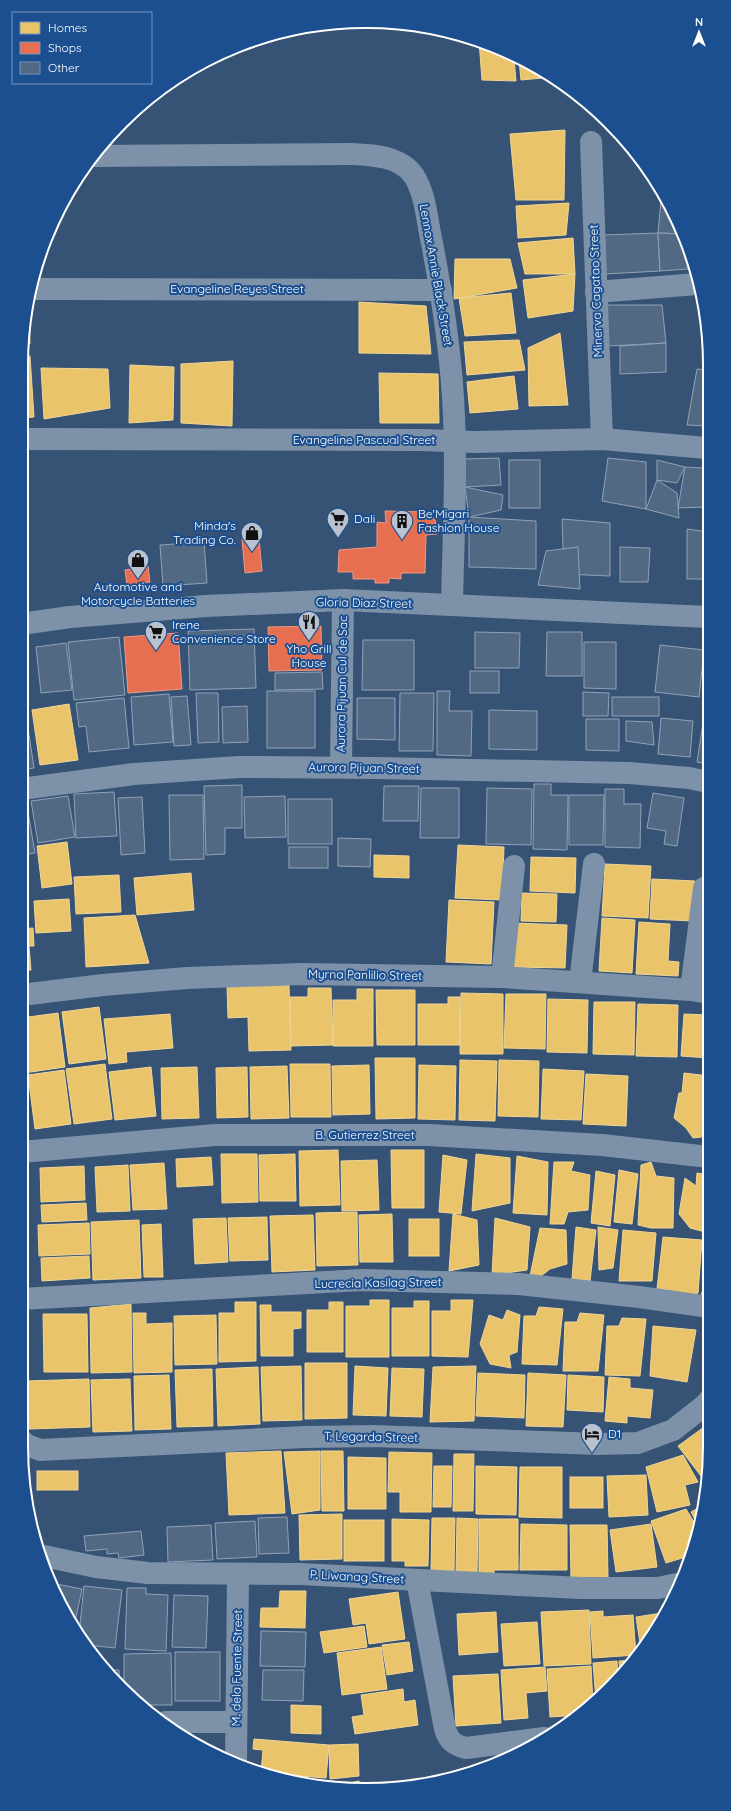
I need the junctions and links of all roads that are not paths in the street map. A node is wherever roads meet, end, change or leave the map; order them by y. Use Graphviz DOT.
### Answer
graph roads {
  1 [pos="591,142"];
  2 [pos="101,156"];
  3 [pos="693,284"];
  4 [pos="37,289"];
  5 [pos="441,290"];
  6 [pos="596,292"];
  7 [pos="28,439"];
  8 [pos="602,439"];
  9 [pos="455,440"];
  10 [pos="703,448"];
  11 [pos="343,600"];
  12 [pos="452,605"];
  13 [pos="703,618"];
  14 [pos="28,623"];
  15 [pos="341,767"];
  16 [pos="703,781"];
  17 [pos="28,788"];
  18 [pos="594,864"];
  19 [pos="514,866"];
  20 [pos="703,914"];
  21 [pos="502,977"];
  22 [pos="580,982"];
  23 [pos="700,992"];
  24 [pos="28,994"];
  25 [pos="28,1151"];
  26 [pos="703,1155"];
  27 [pos="28,1300"];
  28 [pos="703,1306"];
  29 [pos="703,1407"];
  30 [pos="28,1445"];
  31 [pos="47,1557"];
  32 [pos="238,1574"];
  33 [pos="417,1580"];
  34 [pos="673,1585"];
  35 [pos="172,1722"];
  36 [pos="236,1722"];
  37 [pos="531,1740"];
  38 [pos="236,1757"];
  1 -- 6 [label="street, Minerva Cagatao Street"];
  2 -- 5 [label="street, Lennox Annie Black Street"];
  3 -- 6 [label="street"];
  4 -- 5 [label="street, Evangeline Reyes Street"];
  5 -- 9 [label="street, Lennox Annie Black Street"];
  6 -- 8 [label="street, Minerva Cagatao Street"];
  7 -- 9 [label="street, Evangeline Pascual Street"];
  8 -- 9 [label="street, Evangeline Pascual Street"];
  8 -- 10 [label="street, Evangeline Pascual Street"];
  9 -- 12 [label="street, Lennox Annie Black Street"];
  11 -- 12 [label="street, Gloria Diaz Street"];
  11 -- 14 [label="street, Gloria Diaz Street"];
  11 -- 15 [label="street, Aurora Pijuan Cul de Sac"];
  12 -- 13 [label="street, Gloria Diaz Street"];
  15 -- 16 [label="street, Aurora Pijuan Street"];
  15 -- 17 [label="street, Aurora Pijuan Street"];
  18 -- 22 [label="street"];
  19 -- 21 [label="street"];
  20 -- 23 [label="street"];
  21 -- 22 [label="street, Myrna Panlilio Street"];
  21 -- 24 [label="street, Myrna Panlilio Street"];
  22 -- 23 [label="street, Myrna Panlilio Street"];
  25 -- 26 [label="street, B. Gutierrez Street"];
  27 -- 28 [label="street, Lucrecia Kasilag Street"];
  29 -- 30 [label="street, T. Legarda Street"];
  31 -- 32 [label="street, P. Liwanag Street"];
  32 -- 33 [label="street, P. Liwanag Street"];
  32 -- 36 [label="street, M. dela Fuente Street"];
  33 -- 34 [label="street, P. Liwanag Street"];
  33 -- 37 [label="street"];
  35 -- 36 [label="street"];
  36 -- 38 [label="street, M. dela Fuente Street"];
}
